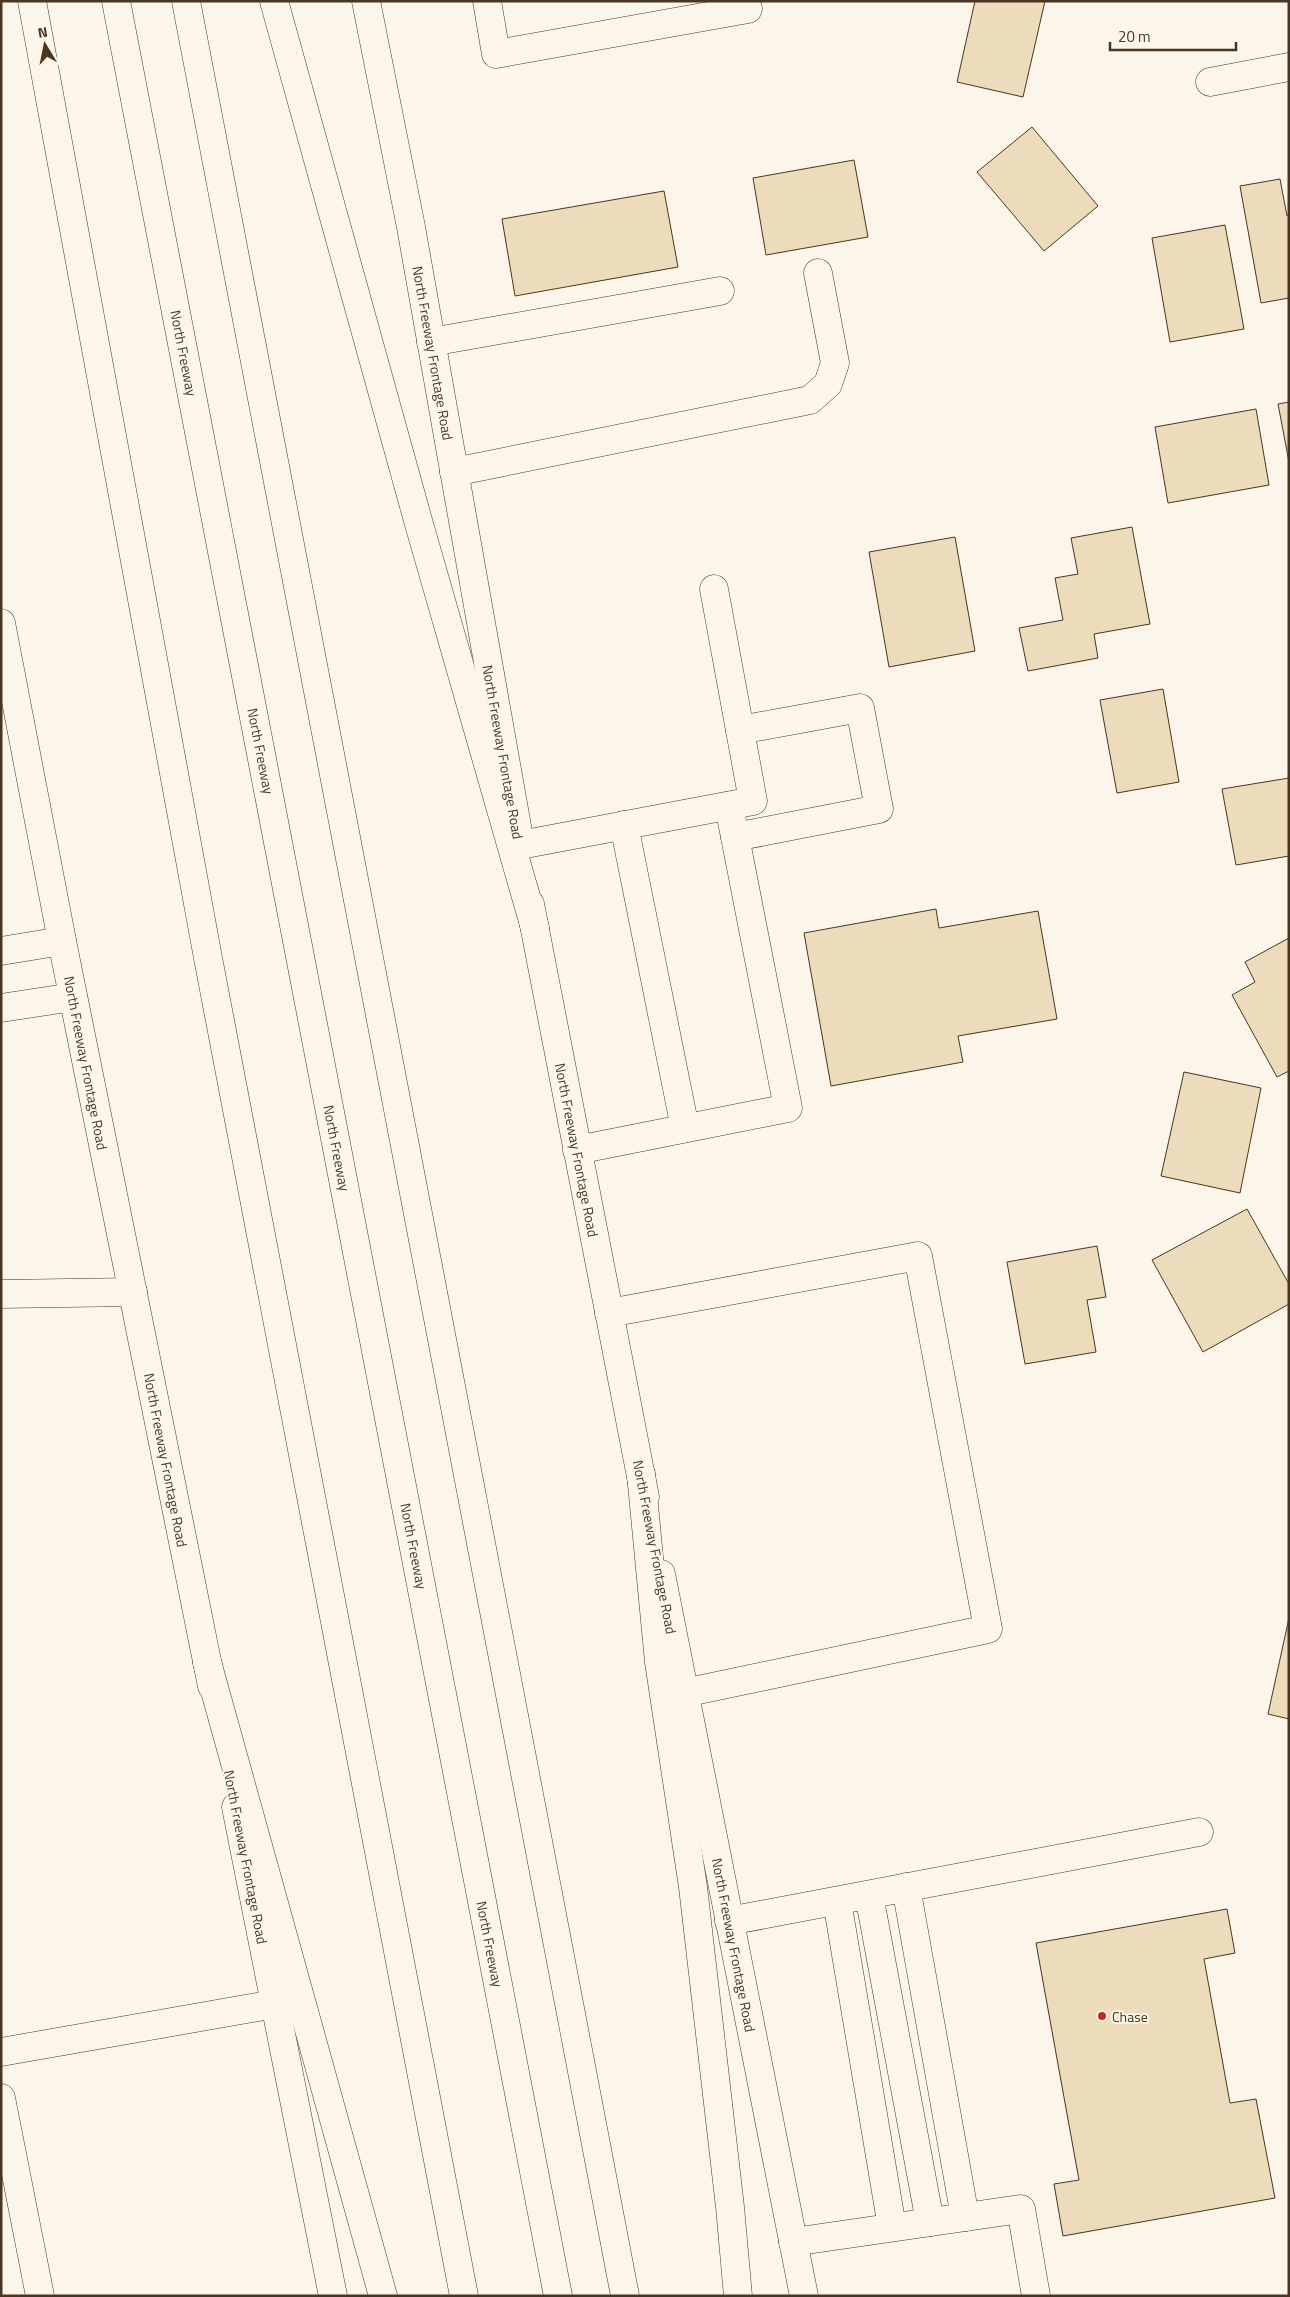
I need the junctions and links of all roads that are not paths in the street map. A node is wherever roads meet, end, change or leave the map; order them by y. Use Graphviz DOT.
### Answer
graph roads {
  1 [pos="32,1"];
  2 [pos="116,1"];
  3 [pos="186,1"];
  4 [pos="274,1"];
  5 [pos="366,1"];
  6 [pos="487,1"];
  7 [pos="748,9"];
  8 [pos="1289,67"];
  9 [pos="1210,82"];
  10 [pos="818,273"];
  11 [pos="720,292"];
  12 [pos="431,342"];
  13 [pos="454,472"];
  14 [pos="714,589"];
  15 [pos="1,623"];
  16 [pos="740,730"];
  17 [pos="729,806"];
  18 [pos="624,826"];
  19 [pos="735,837"];
  20 [pos="520,844"];
  21 [pos="535,928"];
  22 [pos="62,941"];
  23 [pos="1,951"];
  24 [pos="73,997"];
  25 [pos="1,1008"];
  26 [pos="686,1128"];
  27 [pos="578,1150"];
  28 [pos="133,1292"];
  29 [pos="1,1294"];
  30 [pos="609,1312"];
  31 [pos="641,1474"];
  32 [pos="207,1662"];
  33 [pos="684,1693"];
  34 [pos="1199,1832"];
  35 [pos="906,1887"];
  36 [pos="869,1894"];
  37 [pos="836,1901"];
  38 [pos="730,1921"];
  39 [pos="275,2004"];
  40 [pos="1,2052"];
  41 [pos="1,2098"];
  42 [pos="965,2217"];
  43 [pos="930,2222"];
  44 [pos="892,2227"];
  45 [pos="793,2242"];
  46 [pos="40,2296"];
  47 [pos="333,2296"];
  48 [pos="383,2296"];
  49 [pos="464,2296"];
  50 [pos="558,2296"];
  51 [pos="625,2296"];
  52 [pos="738,2296"];
  53 [pos="804,2296"];
  54 [pos="1036,2296"];
  1 -- 49 [label="main road"];
  2 -- 50 [label="main road, North Freeway"];
  3 -- 51 [label="main road"];
  4 -- 21 [label="main road"];
  5 -- 12 [label="main road, North Freeway Frontage Road"];
  6 -- 7 [label="main road"];
  8 -- 9 [label="main road"];
  10 -- 13 [label="main road"];
  11 -- 12 [label="main road"];
  12 -- 13 [label="main road, North Freeway Frontage Road"];
  13 -- 20 [label="main road, North Freeway Frontage Road"];
  14 -- 16 [label="main road"];
  15 -- 22 [label="main road, North Freeway Frontage Road"];
  16 -- 17 [label="main road"];
  16 -- 19 [label="main road"];
  17 -- 18 [label="main road"];
  17 -- 19 [label="main road"];
  18 -- 20 [label="main road"];
  18 -- 26 [label="main road"];
  19 -- 26 [label="main road"];
  20 -- 21 [label="main road, North Freeway Frontage Road"];
  21 -- 27 [label="main road, North Freeway Frontage Road"];
  22 -- 23 [label="main road"];
  22 -- 24 [label="main road, North Freeway Frontage Road"];
  24 -- 25 [label="main road"];
  24 -- 28 [label="main road, North Freeway Frontage Road"];
  26 -- 27 [label="main road"];
  27 -- 30 [label="main road, North Freeway Frontage Road"];
  28 -- 29 [label="main road"];
  28 -- 32 [label="main road, North Freeway Frontage Road"];
  30 -- 31 [label="main road, North Freeway Frontage Road"];
  30 -- 33 [label="main road"];
  31 -- 33 [label="main road, North Freeway Frontage Road"];
  31 -- 52 [label="main road"];
  32 -- 39 [label="main road, North Freeway Frontage Road"];
  32 -- 48 [label="main road"];
  33 -- 38 [label="main road, North Freeway Frontage Road"];
  34 -- 35 [label="main road"];
  35 -- 36 [label="main road"];
  35 -- 42 [label="main road"];
  36 -- 37 [label="main road"];
  36 -- 43 [label="main road"];
  37 -- 38 [label="main road"];
  37 -- 44 [label="main road"];
  38 -- 45 [label="main road, North Freeway Frontage Road"];
  39 -- 40 [label="main road"];
  39 -- 47 [label="main road, North Freeway Frontage Road"];
  41 -- 46 [label="main road"];
  42 -- 43 [label="main road"];
  42 -- 54 [label="main road"];
  43 -- 44 [label="main road"];
  44 -- 45 [label="main road"];
  45 -- 53 [label="main road, North Freeway Frontage Road"];
}
